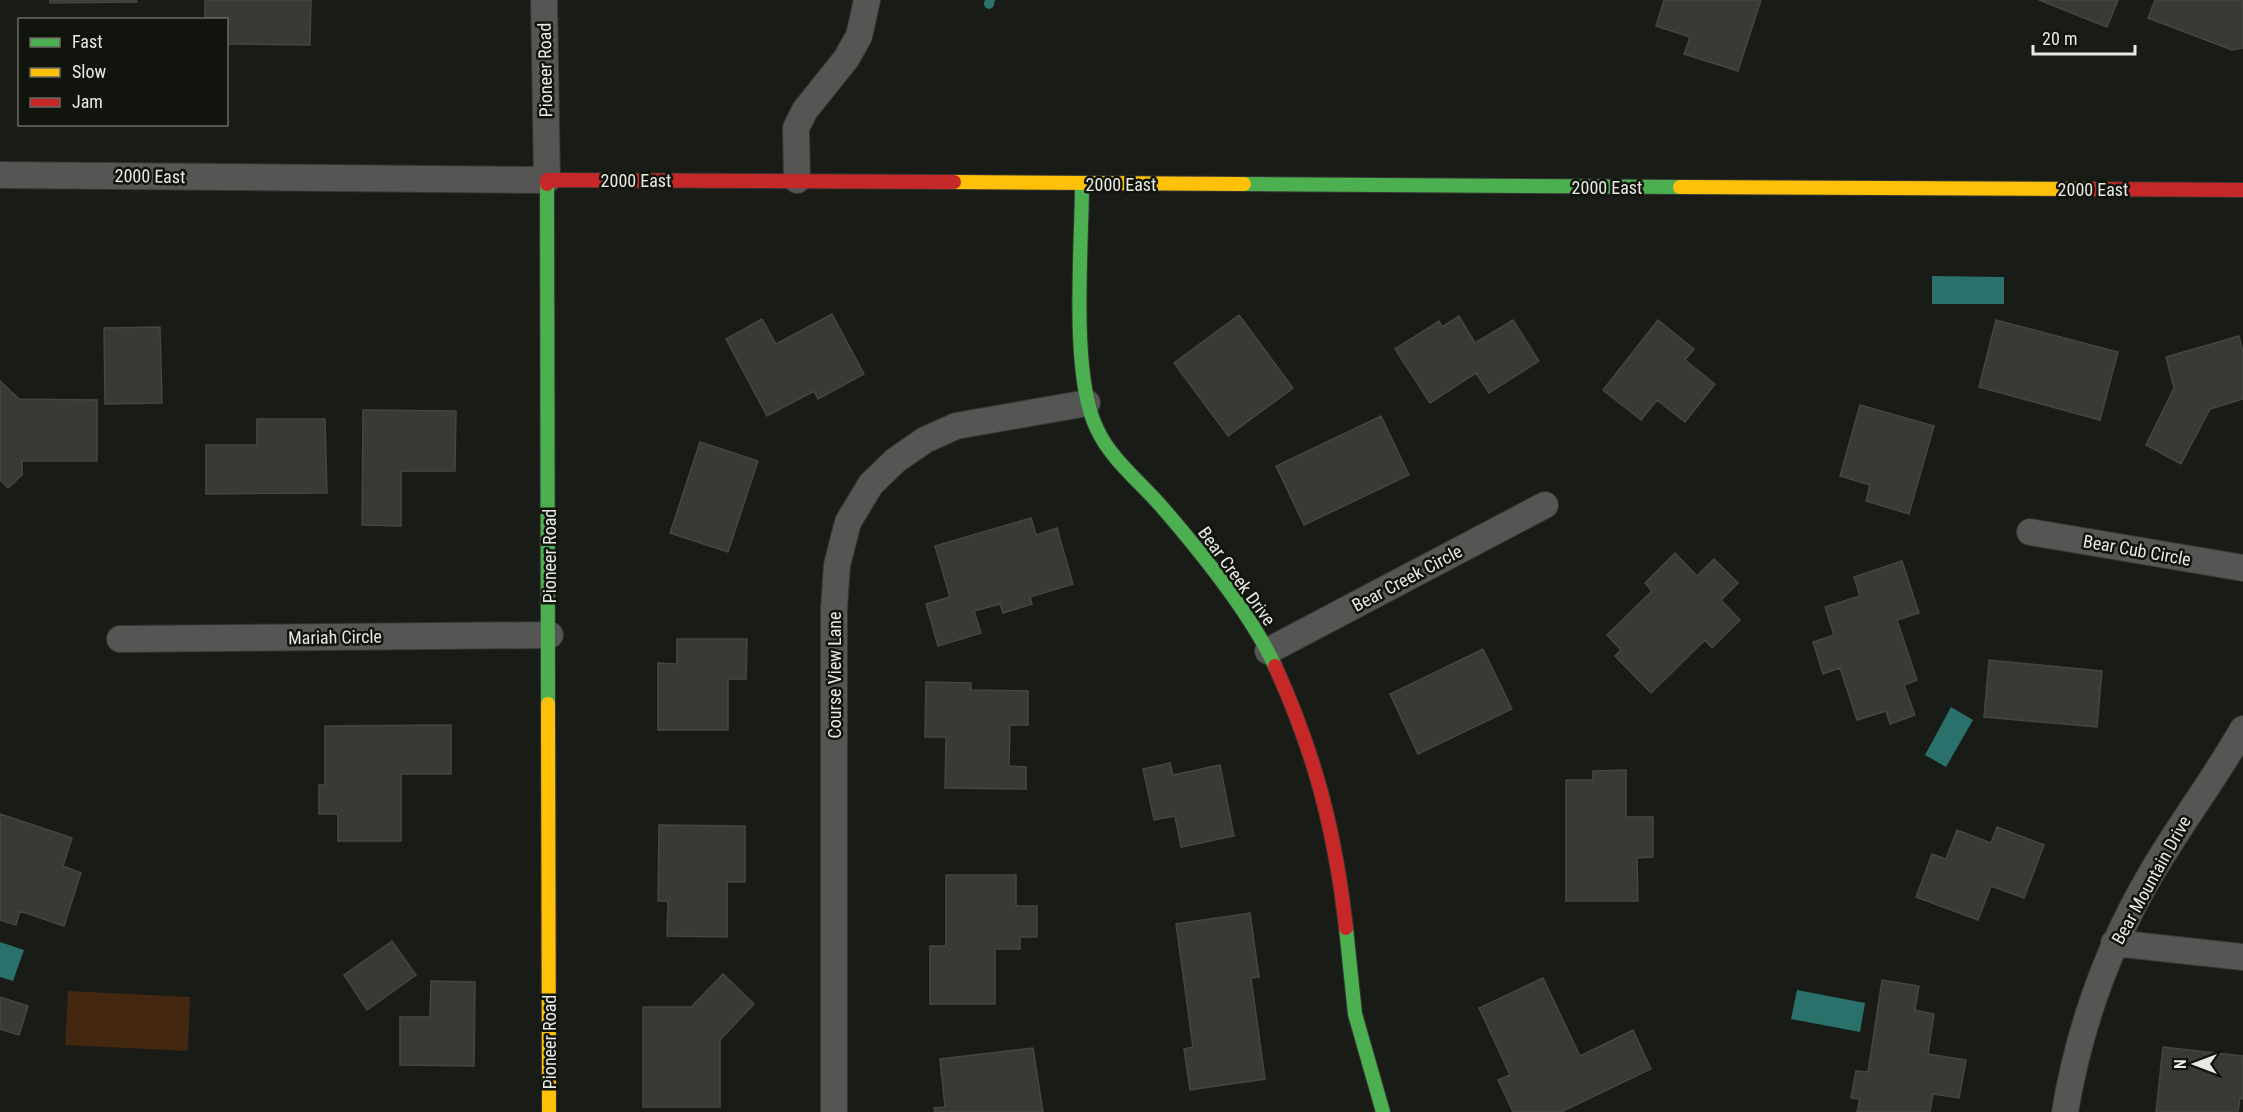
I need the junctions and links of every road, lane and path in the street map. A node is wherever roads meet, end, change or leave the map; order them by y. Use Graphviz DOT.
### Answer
graph roads {
  1 [pos="544,0"];
  2 [pos="867,0"];
  3 [pos="0,175"];
  4 [pos="547,180"];
  5 [pos="797,180"];
  6 [pos="1082,184"];
  7 [pos="2243,190"];
  8 [pos="1087,403"];
  9 [pos="1545,505"];
  10 [pos="2030,532"];
  11 [pos="2243,568"];
  12 [pos="550,635"];
  13 [pos="120,639"];
  14 [pos="1268,651"];
  15 [pos="2243,729"];
  16 [pos="2114,944"];
  17 [pos="2243,957"];
  18 [pos="549,1112"];
  19 [pos="834,1112"];
  20 [pos="1383,1112"];
  21 [pos="2065,1112"];
  1 -- 4 [label="street, Pioneer Road"];
  2 -- 5 [label="street"];
  3 -- 4 [label="street, 2000 East"];
  4 -- 5 [label="street, 2000 East"];
  4 -- 12 [label="street, Pioneer Road"];
  5 -- 6 [label="street, 2000 East"];
  6 -- 7 [label="street, 2000 East"];
  6 -- 8 [label="street, Bear Creek Drive"];
  8 -- 14 [label="street, Bear Creek Drive"];
  8 -- 19 [label="street, Course View Lane"];
  9 -- 14 [label="street, Bear Creek Circle"];
  10 -- 11 [label="street, Bear Cub Circle"];
  12 -- 13 [label="street, Mariah Circle"];
  12 -- 18 [label="street, Pioneer Road"];
  14 -- 20 [label="street, Bear Creek Drive"];
  15 -- 16 [label="street, Bear Mountain Drive"];
  16 -- 17 [label="street"];
  16 -- 21 [label="street, Bear Mountain Drive"];
}
